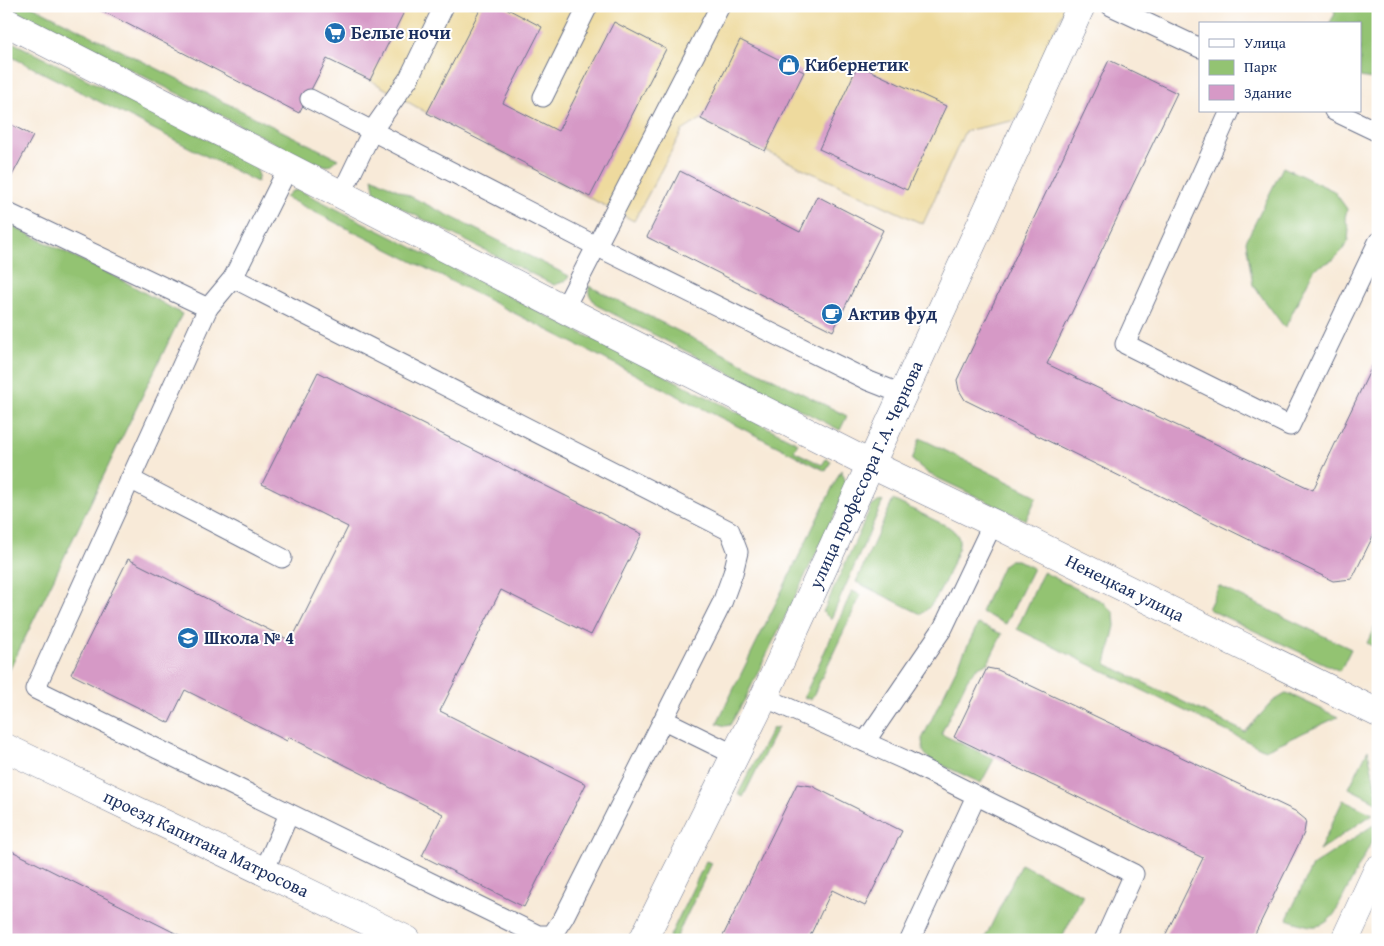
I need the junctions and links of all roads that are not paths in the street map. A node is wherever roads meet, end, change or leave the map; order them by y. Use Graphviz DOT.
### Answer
graph roads {
  1 [pos="444,6"];
  2 [pos="588,6"];
  3 [pos="720,6"];
  4 [pos="1081,6"];
  5 [pos="1111,6"];
  6 [pos="6,22"];
  7 [pos="1199,48"];
  8 [pos="543,97"];
  9 [pos="310,99"];
  10 [pos="1230,112"];
  11 [pos="1336,112"];
  12 [pos="372,131"];
  13 [pos="1378,132"];
  14 [pos="288,168"];
  15 [pos="341,195"];
  16 [pos="6,212"];
  17 [pos="1378,242"];
  18 [pos="596,246"];
  19 [pos="233,278"];
  20 [pos="208,308"];
  21 [pos="564,310"];
  22 [pos="902,394"];
  23 [pos="872,465"];
  24 [pos="130,479"];
  25 [pos="993,523"];
  26 [pos="282,558"];
  27 [pos="764,697"];
  28 [pos="1378,713"];
  29 [pos="664,720"];
  30 [pos="865,742"];
  31 [pos="6,748"];
  32 [pos="735,755"];
  33 [pos="976,796"];
  34 [pos="290,814"];
  35 [pos="1378,869"];
  36 [pos="264,871"];
  37 [pos="407,940"];
  38 [pos="643,940"];
  39 [pos="910,940"];
  40 [pos="1104,940"];
  41 [pos="1345,940"];
  1 -- 12 [label="lane"];
  2 -- 8 [label="lane"];
  3 -- 18 [label="lane"];
  4 -- 22 [label="street, улица профессора Г.А. Чернова"];
  5 -- 7 [label="lane"];
  6 -- 14 [label="street, Ненецкая улица"];
  9 -- 12 [label="lane"];
  10 -- 17 [label="lane"];
  11 -- 13 [label="lane"];
  12 -- 15 [label="lane"];
  12 -- 18 [label="lane"];
  14 -- 15 [label="street, Ненецкая улица"];
  14 -- 19 [label="lane"];
  15 -- 21 [label="street, Ненецкая улица"];
  16 -- 20 [label="lane"];
  18 -- 21 [label="lane"];
  18 -- 22 [label="lane"];
  19 -- 20 [label="lane"];
  19 -- 29 [label="lane"];
  20 -- 24 [label="lane"];
  21 -- 23 [label="street, Ненецкая улица"];
  22 -- 23 [label="street, улица профессора Г.А. Чернова"];
  23 -- 25 [label="street, Ненецкая улица"];
  23 -- 27 [label="street, улица профессора Г.А. Чернова"];
  24 -- 26 [label="lane"];
  24 -- 34 [label="lane"];
  25 -- 28 [label="street, Ненецкая улица"];
  25 -- 30 [label="lane"];
  27 -- 30 [label="lane"];
  27 -- 32 [label="street, улица профессора Г.А. Чернова"];
  29 -- 32 [label="lane"];
  29 -- 34 [label="lane"];
  30 -- 33 [label="lane"];
  31 -- 36 [label="street, проезд Капитана Матросова"];
  32 -- 38 [label="street, улица профессора Г.А. Чернова"];
  33 -- 39 [label="lane"];
  33 -- 40 [label="lane"];
  34 -- 36 [label="lane"];
  35 -- 41 [label="street"];
  36 -- 37 [label="street, проезд Капитана Матросова"];
}
